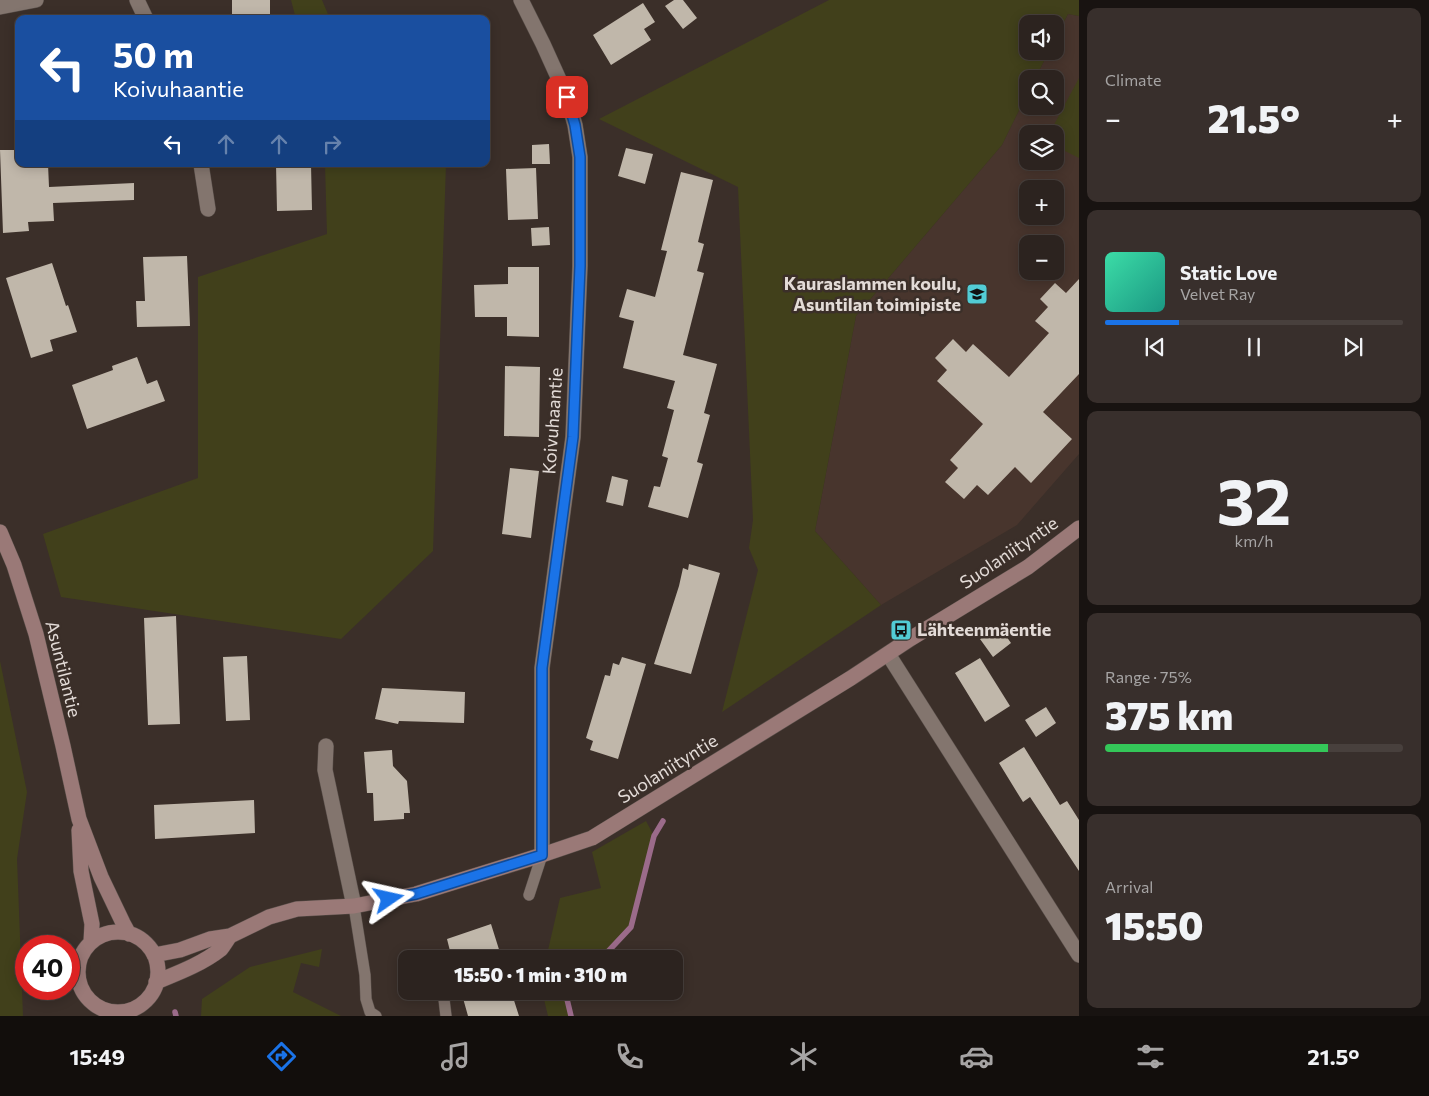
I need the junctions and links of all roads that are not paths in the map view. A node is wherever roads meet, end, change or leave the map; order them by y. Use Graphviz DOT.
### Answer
graph roads {
  1 [pos="36,0"];
  2 [pos="137,0"];
  3 [pos="521,0"];
  4 [pos="0,7"];
  5 [pos="144,15"];
  6 [pos="201,167"];
  7 [pos="208,209"];
  8 [pos="1079,528"];
  9 [pos="0,532"];
  10 [pos="888,654"];
  11 [pos="326,746"];
  12 [pos="79,819"];
  13 [pos="542,855"];
  14 [pos="529,895"];
  15 [pos="354,906"];
  16 [pos="129,934"];
  17 [pos="230,936"];
  18 [pos="91,942"];
  19 [pos="1079,955"];
  20 [pos="154,956"];
  21 [pos="156,982"];
  22 [pos="444,1000"];
  23 [pos="102,1012"];
  24 [pos="135,1012"];
  25 [pos="376,1016"];
  26 [pos="446,1016"];
  1 -- 4 [label="street"];
  2 -- 5 [label="street"];
  3 -- 13 [label="street, Koivuhaantie"];
  6 -- 7 [label="street"];
  8 -- 10 [label="street, Suolaniityntie"];
  9 -- 12 [label="street, Asuntilantie"];
  10 -- 13 [label="street, Suolaniityntie"];
  10 -- 19 [label="street"];
  11 -- 15 [label="street"];
  12 -- 16 [label="street, Asuntilantie"];
  12 -- 18 [label="street, Asuntilantie"];
  13 -- 14 [label="lane"];
  13 -- 15 [label="street, Suolaniityntie"];
  15 -- 17 [label="street, Suolaniityntie"];
  15 -- 25 [label="lane"];
  16 -- 18 [label="street"];
  16 -- 20 [label="street"];
  17 -- 20 [label="street, Suolaniityntie"];
  17 -- 21 [label="street, Suolaniityntie"];
  18 -- 23 [label="street"];
  20 -- 21 [label="street"];
  21 -- 24 [label="street"];
  22 -- 26 [label="lane"];
  23 -- 24 [label="street"];
}
